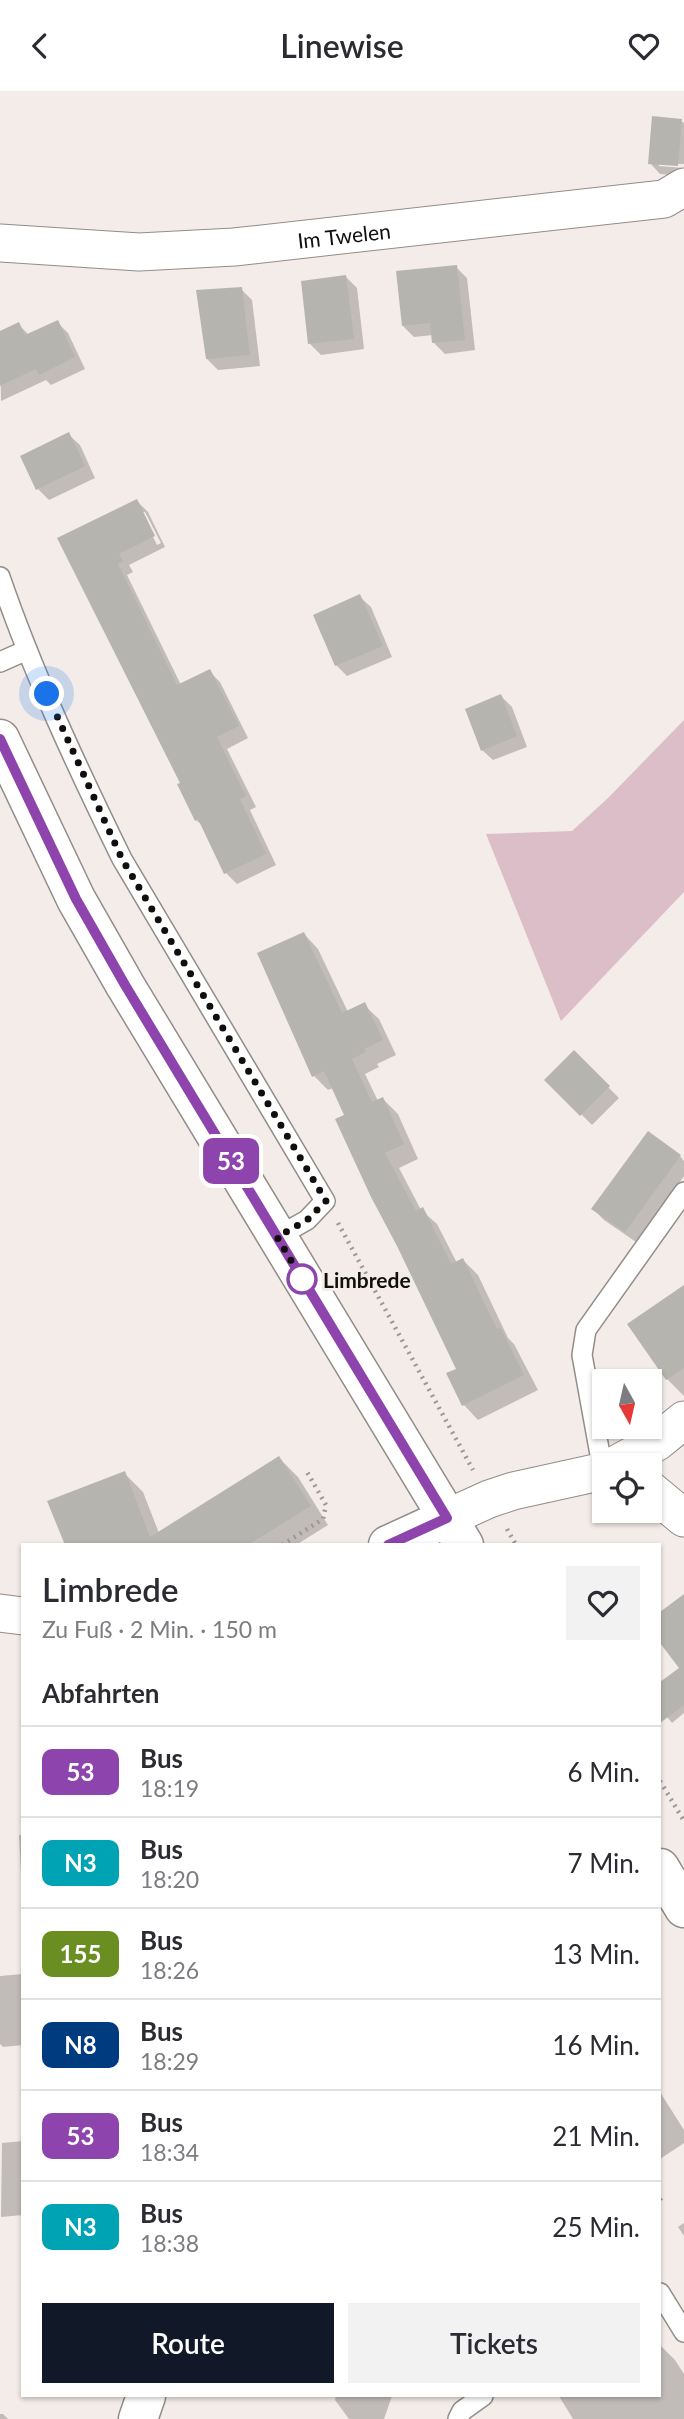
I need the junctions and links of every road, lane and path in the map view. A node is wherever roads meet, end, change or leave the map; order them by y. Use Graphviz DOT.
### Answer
graph roads {
  1 [pos="684,187"];
  2 [pos="0,243"];
  3 [pos="0,577"];
  4 [pos="27,650"];
  5 [pos="0,661"];
  6 [pos="0,739"];
  7 [pos="684,1192"];
  8 [pos="326,1201"];
  9 [pos="277,1237"];
  10 [pos="684,1420"];
  11 [pos="601,1453"];
  12 [pos="637,1453"];
  13 [pos="307,1472"];
  14 [pos="592,1474"];
  15 [pos="489,1499"];
  16 [pos="662,1500"];
  17 [pos="684,1518"];
  18 [pos="455,1532"];
  19 [pos="285,1543"];
  20 [pos="398,1543"];
  21 [pos="0,1613"];
  22 [pos="21,1616"];
  23 [pos="661,1783"];
  24 [pos="684,1821"];
  25 [pos="661,1870"];
  26 [pos="684,1908"];
  27 [pos="661,2201"];
  28 [pos="663,2205"];
  29 [pos="661,2295"];
  30 [pos="684,2332"];
  31 [pos="146,2397"];
  32 [pos="482,2397"];
  33 [pos="138,2419"];
  34 [pos="458,2419"];
  1 -- 2 [label="street, Im Twelen"];
  3 -- 4 [label="lane"];
  4 -- 5 [label="lane"];
  4 -- 8 [label="lane"];
  6 -- 9 [label="main road"];
  7 -- 11 [label="lane"];
  8 -- 9 [label="lane"];
  8 -- 15 [label="path"];
  9 -- 18 [label="main road"];
  10 -- 12 [label="street"];
  13 -- 19 [label="path"];
  14 -- 15 [label="street"];
  15 -- 18 [label="street"];
  16 -- 17 [label="street"];
  18 -- 20 [label="main road"];
  21 -- 22 [label="street"];
  23 -- 24 [label="path"];
  25 -- 26 [label="main road"];
  27 -- 28 [label="path"];
  29 -- 30 [label="lane"];
  31 -- 33 [label="main road"];
  32 -- 34 [label="lane"];
}
